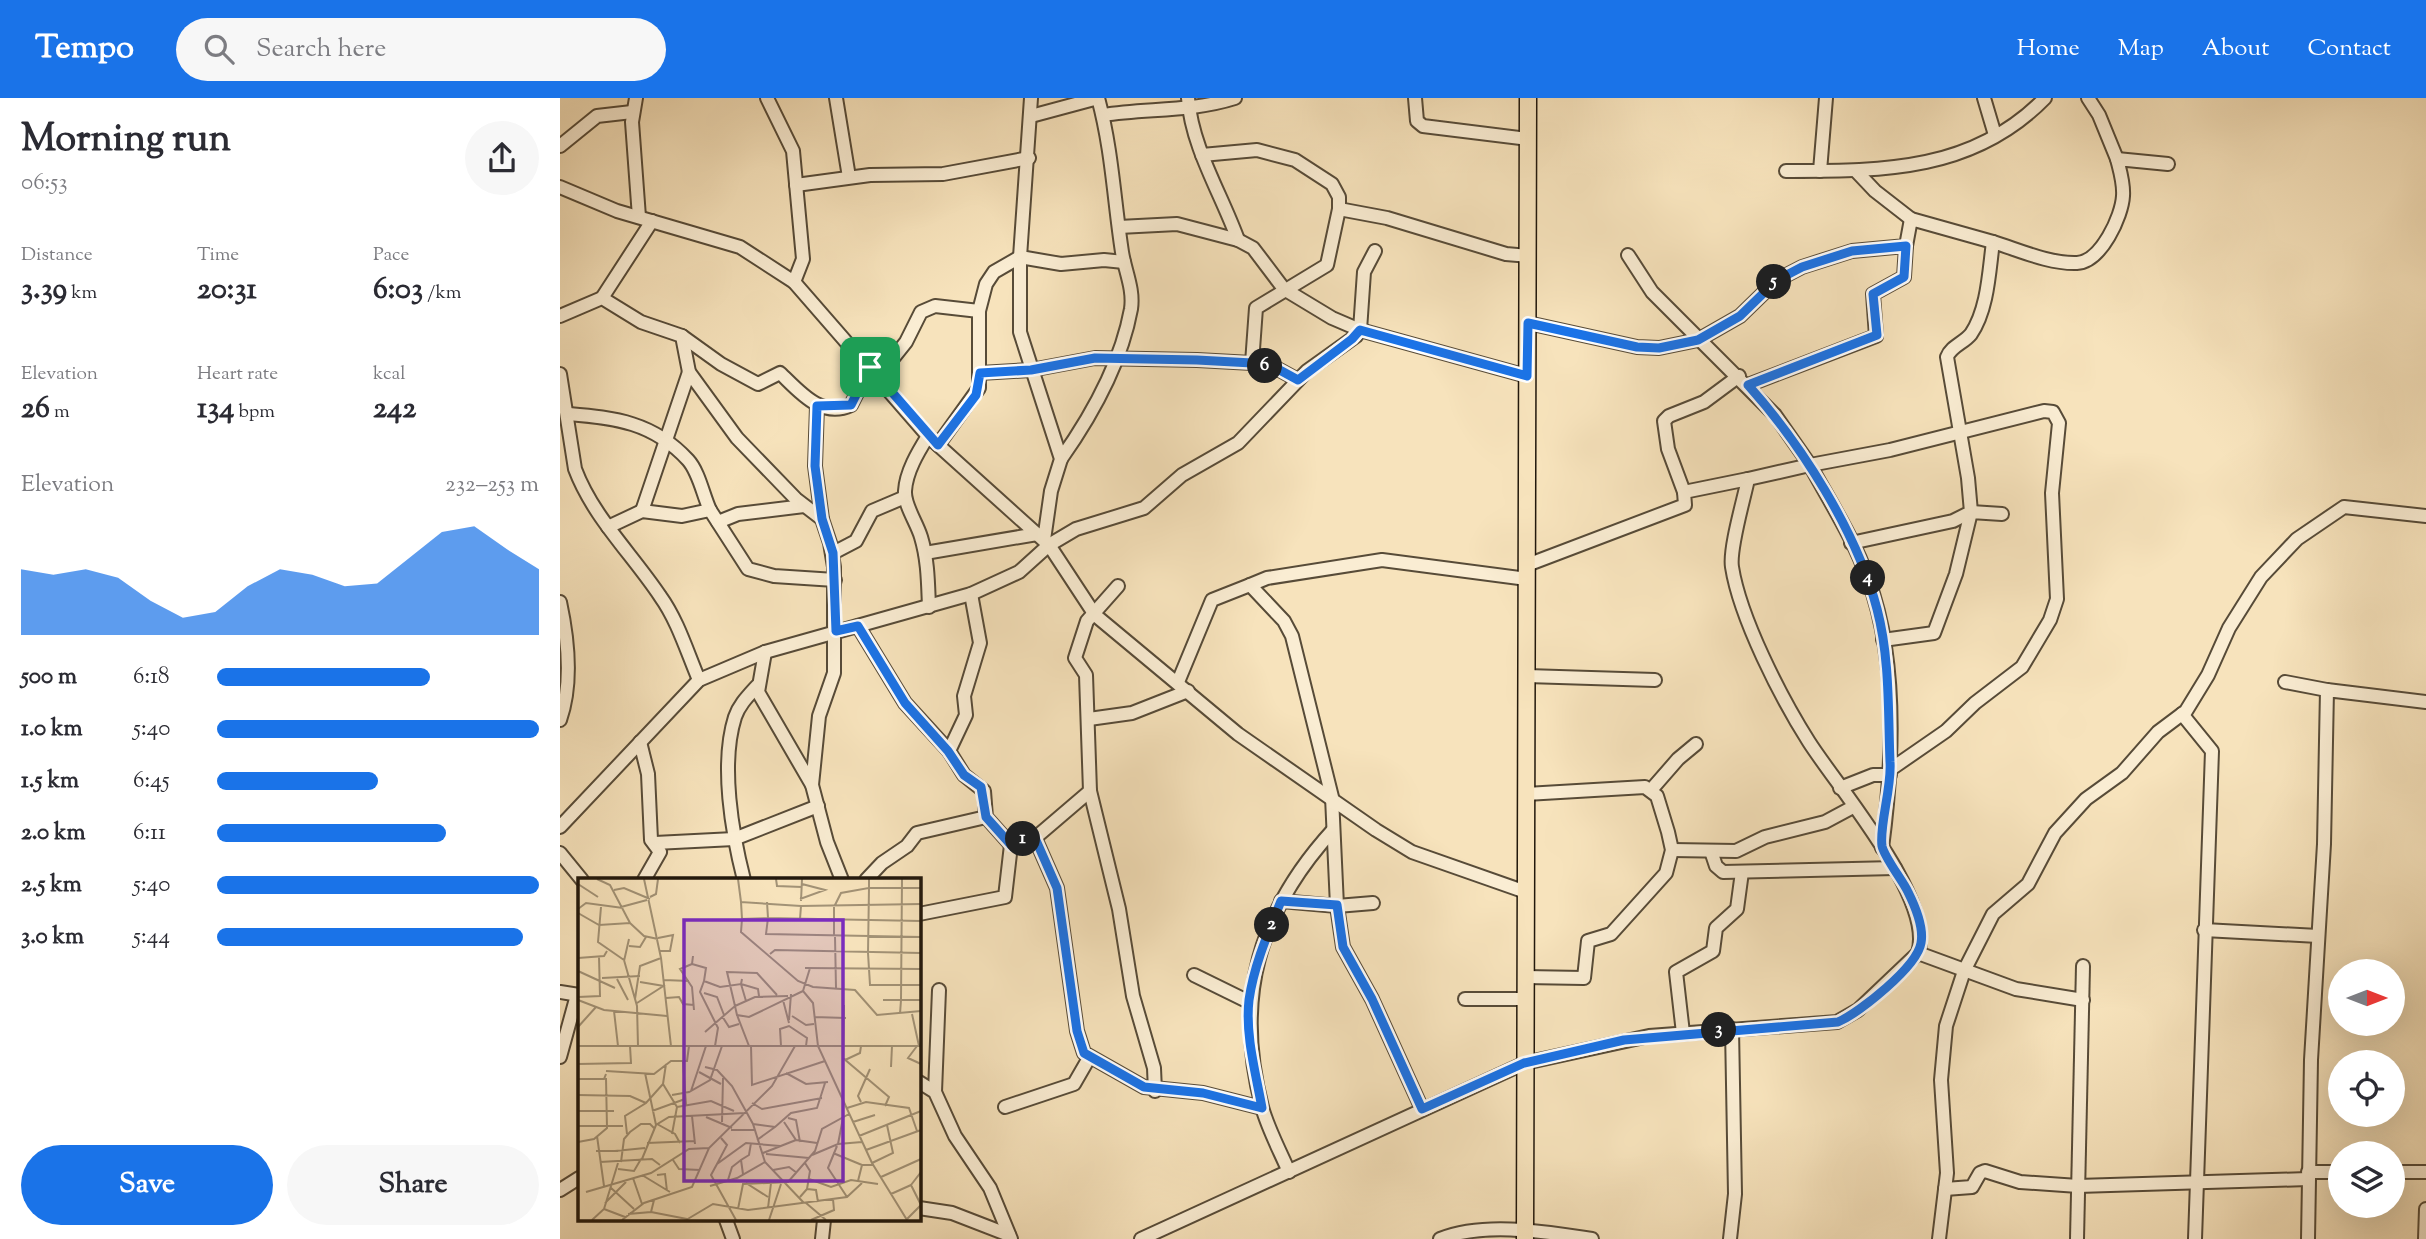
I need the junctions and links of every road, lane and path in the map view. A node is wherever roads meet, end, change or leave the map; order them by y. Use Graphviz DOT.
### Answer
graph roads {
  1 [pos="636,98"];
  2 [pos="767,98"];
  3 [pos="836,98"];
  4 [pos="1031,98"];
  5 [pos="1098,98"];
  6 [pos="1235,98"];
  7 [pos="1415,98"];
  8 [pos="1528,98"];
  9 [pos="1826,98"];
  10 [pos="1984,98"];
  11 [pos="2045,98"];
  12 [pos="2088,98"];
  13 [pos="1147,103"];
  14 [pos="1189,104"];
  15 [pos="632,112"];
  16 [pos="1103,115"];
  17 [pos="1031,116"];
  18 [pos="1995,135"];
  19 [pos="1528,139"];
  20 [pos="560,146"];
  21 [pos="1202,155"];
  22 [pos="1029,158"];
  23 [pos="2117,159"];
  24 [pos="2168,164"];
  25 [pos="1786,171"];
  26 [pos="1820,171"];
  27 [pos="1857,172"];
  28 [pos="849,177"];
  29 [pos="796,185"];
  30 [pos="560,187"];
  31 [pos="1339,209"];
  32 [pos="639,217"];
  33 [pos="1911,219"];
  34 [pos="652,221"];
  35 [pos="1119,228"];
  36 [pos="1238,240"];
  37 [pos="1993,242"];
  38 [pos="1906,246"];
  39 [pos="1375,251"];
  40 [pos="1628,255"];
  41 [pos="1528,256"];
  42 [pos="1020,257"];
  43 [pos="1124,262"];
  44 [pos="794,282"];
  45 [pos="1284,289"];
  46 [pos="602,298"];
  47 [pos="979,311"];
  48 [pos="560,316"];
  49 [pos="1528,323"];
  50 [pos="1360,330"];
  51 [pos="682,336"];
  52 [pos="1698,340"];
  53 [pos="1116,359"];
  54 [pos="1252,363"];
  55 [pos="1031,370"];
  56 [pos="689,372"];
  57 [pos="874,372"];
  58 [pos="560,373"];
  59 [pos="980,373"];
  60 [pos="1527,376"];
  61 [pos="1298,380"];
  62 [pos="1743,381"];
  63 [pos="817,406"];
  64 [pos="569,414"];
  65 [pos="1960,433"];
  66 [pos="933,441"];
  67 [pos="664,442"];
  68 [pos="1061,459"];
  69 [pos="1810,465"];
  70 [pos="1748,479"];
  71 [pos="1684,492"];
  72 [pos="905,497"];
  73 [pos="804,506"];
  74 [pos="709,510"];
  75 [pos="642,511"];
  76 [pos="1971,512"];
  77 [pos="2002,514"];
  78 [pos="2426,516"];
  79 [pos="822,519"];
  80 [pos="718,522"];
  81 [pos="608,527"];
  82 [pos="1043,539"];
  83 [pos="1852,542"];
  84 [pos="833,553"];
  85 [pos="925,553"];
  86 [pos="1527,572"];
  87 [pos="835,580"];
  88 [pos="1250,585"];
  89 [pos="1118,586"];
  90 [pos="971,594"];
  91 [pos="560,602"];
  92 [pos="929,607"];
  93 [pos="1095,615"];
  94 [pos="858,626"];
  95 [pos="836,631"];
  96 [pos="1883,640"];
  97 [pos="765,652"];
  98 [pos="1527,676"];
  99 [pos="699,680"];
  100 [pos="1655,680"];
  101 [pos="2285,682"];
  102 [pos="757,686"];
  103 [pos="1183,686"];
  104 [pos="2327,690"];
  105 [pos="2426,702"];
  106 [pos="2182,714"];
  107 [pos="1089,719"];
  108 [pos="560,720"];
  109 [pos="640,742"];
  110 [pos="1696,744"];
  111 [pos="948,751"];
  112 [pos="1891,772"];
  113 [pos="812,785"];
  114 [pos="1840,788"];
  115 [pos="1651,790"];
  116 [pos="1090,791"];
  117 [pos="1526,794"];
  118 [pos="1332,797"];
  119 [pos="818,806"];
  120 [pos="1853,807"];
  121 [pos="986,817"];
  122 [pos="560,827"];
  123 [pos="1333,830"];
  124 [pos="1035,838"];
  125 [pos="734,839"];
  126 [pos="655,843"];
  127 [pos="1011,845"];
  128 [pos="1882,848"];
  129 [pos="1672,849"];
  130 [pos="1712,851"];
  131 [pos="560,853"];
  132 [pos="1895,868"];
  133 [pos="1742,872"];
  134 [pos="580,878"];
  135 [pos="645,878"];
  136 [pos="744,878"];
  137 [pos="841,878"];
  138 [pos="868,878"];
  139 [pos="1526,892"];
  140 [pos="1281,901"];
  141 [pos="1373,903"];
  142 [pos="1337,905"];
  143 [pos="920,914"];
  144 [pos="2204,930"];
  145 [pos="2318,936"];
  146 [pos="1918,953"];
  147 [pos="2083,966"];
  148 [pos="1965,971"];
  149 [pos="1194,975"];
  150 [pos="1525,977"];
  151 [pos="939,990"];
  152 [pos="560,992"];
  153 [pos="578,995"];
  154 [pos="1465,999"];
  155 [pos="1524,999"];
  156 [pos="2083,1000"];
  157 [pos="1249,1002"];
  158 [pos="1732,1029"];
  159 [pos="1683,1033"];
  160 [pos="560,1057"];
  161 [pos="1089,1058"];
  162 [pos="1524,1063"];
  163 [pos="920,1083"];
  164 [pos="1155,1091"];
  165 [pos="935,1092"];
  166 [pos="1005,1107"];
  167 [pos="1262,1108"];
  168 [pos="1422,1109"];
  169 [pos="1289,1172"];
  170 [pos="2405,1172"];
  171 [pos="2426,1172"];
  172 [pos="2328,1174"];
  173 [pos="2308,1176"];
  174 [pos="578,1179"];
  175 [pos="2197,1182"];
  176 [pos="2078,1186"];
  177 [pos="1945,1189"];
  178 [pos="560,1190"];
  179 [pos="920,1208"];
  180 [pos="2426,1209"];
  181 [pos="727,1222"];
  182 [pos="1525,1235"];
  183 [pos="1010,1237"];
  184 [pos="733,1239"];
  185 [pos="1141,1239"];
  186 [pos="1440,1239"];
  187 [pos="1592,1239"];
  188 [pos="1730,1239"];
  189 [pos="1939,1239"];
  190 [pos="2077,1239"];
  191 [pos="2195,1239"];
  192 [pos="2308,1239"];
  193 [pos="2425,1239"];
  1 -- 15 [label="street"];
  2 -- 29 [label="street"];
  3 -- 28 [label="street"];
  4 -- 17 [label="street"];
  5 -- 16 [label="street"];
  5 -- 17 [label="street"];
  6 -- 14 [label="street"];
  7 -- 19 [label="street"];
  8 -- 19 [label="main road"];
  9 -- 26 [label="street"];
  10 -- 18 [label="street"];
  11 -- 18 [label="street"];
  12 -- 23 [label="street"];
  13 -- 14 [label="street"];
  13 -- 16 [label="street"];
  14 -- 21 [label="street"];
  15 -- 20 [label="street"];
  15 -- 32 [label="street"];
  16 -- 35 [label="street"];
  17 -- 22 [label="street"];
  18 -- 27 [label="street"];
  19 -- 41 [label="main road"];
  21 -- 31 [label="street"];
  21 -- 36 [label="street"];
  22 -- 28 [label="street"];
  22 -- 42 [label="street"];
  23 -- 24 [label="street"];
  23 -- 37 [label="street"];
  25 -- 26 [label="street"];
  26 -- 27 [label="street"];
  27 -- 33 [label="street"];
  28 -- 29 [label="street"];
  29 -- 44 [label="street"];
  30 -- 32 [label="street"];
  31 -- 41 [label="street"];
  31 -- 45 [label="street"];
  32 -- 34 [label="street"];
  33 -- 37 [label="street"];
  33 -- 38 [label="street"];
  34 -- 44 [label="street"];
  34 -- 46 [label="street"];
  35 -- 36 [label="street"];
  35 -- 43 [label="street"];
  36 -- 45 [label="street"];
  37 -- 65 [label="street"];
  38 -- 52 [label="street"];
  38 -- 62 [label="street"];
  39 -- 50 [label="street"];
  40 -- 52 [label="street"];
  41 -- 49 [label="main road"];
  42 -- 43 [label="street"];
  42 -- 47 [label="street"];
  42 -- 55 [label="street"];
  43 -- 53 [label="street"];
  44 -- 57 [label="street"];
  45 -- 50 [label="street"];
  45 -- 54 [label="street"];
  46 -- 48 [label="street"];
  46 -- 51 [label="street"];
  47 -- 57 [label="street"];
  47 -- 59 [label="street"];
  49 -- 52 [label="street"];
  49 -- 60 [label="main road"];
  50 -- 60 [label="street"];
  50 -- 61 [label="street"];
  51 -- 56 [label="street"];
  51 -- 63 [label="street"];
  52 -- 62 [label="street"];
  53 -- 54 [label="street"];
  53 -- 55 [label="street"];
  53 -- 68 [label="street"];
  54 -- 61 [label="street"];
  55 -- 59 [label="street"];
  55 -- 68 [label="street"];
  56 -- 67 [label="street"];
  56 -- 73 [label="street"];
  57 -- 63 [label="street"];
  57 -- 66 [label="street"];
  58 -- 64 [label="street"];
  59 -- 66 [label="street"];
  60 -- 86 [label="main road"];
  61 -- 82 [label="street"];
  62 -- 69 [label="street"];
  62 -- 71 [label="street"];
  63 -- 79 [label="street"];
  64 -- 67 [label="street"];
  64 -- 81 [label="street"];
  65 -- 69 [label="street"];
  65 -- 76 [label="street"];
  65 -- 112 [label="street"];
  66 -- 72 [label="street"];
  66 -- 82 [label="street"];
  67 -- 74 [label="street"];
  67 -- 75 [label="street"];
  68 -- 82 [label="street"];
  69 -- 70 [label="street"];
  69 -- 83 [label="street"];
  70 -- 71 [label="street"];
  70 -- 114 [label="street"];
  71 -- 86 [label="street"];
  72 -- 84 [label="street"];
  72 -- 85 [label="street"];
  73 -- 79 [label="street"];
  73 -- 80 [label="street"];
  74 -- 75 [label="street"];
  74 -- 80 [label="street"];
  75 -- 81 [label="street"];
  76 -- 77 [label="street"];
  76 -- 83 [label="street"];
  76 -- 96 [label="street"];
  78 -- 106 [label="street"];
  79 -- 84 [label="street"];
  80 -- 87 [label="street"];
  81 -- 99 [label="street"];
  82 -- 85 [label="street"];
  82 -- 90 [label="street"];
  82 -- 93 [label="street"];
  83 -- 96 [label="street"];
  84 -- 87 [label="street"];
  85 -- 92 [label="street"];
  86 -- 88 [label="street"];
  86 -- 98 [label="main road"];
  87 -- 95 [label="street"];
  88 -- 103 [label="street"];
  88 -- 118 [label="street"];
  89 -- 93 [label="street"];
  90 -- 92 [label="street"];
  90 -- 111 [label="street"];
  91 -- 108 [label="street"];
  92 -- 94 [label="street"];
  93 -- 103 [label="street"];
  93 -- 107 [label="street"];
  94 -- 95 [label="street"];
  94 -- 111 [label="street"];
  95 -- 97 [label="street"];
  95 -- 113 [label="street"];
  96 -- 112 [label="street"];
  97 -- 99 [label="street"];
  97 -- 102 [label="street"];
  98 -- 100 [label="street"];
  98 -- 117 [label="main road"];
  99 -- 109 [label="street"];
  101 -- 104 [label="street"];
  102 -- 113 [label="street"];
  102 -- 125 [label="street"];
  103 -- 107 [label="street"];
  103 -- 118 [label="street"];
  104 -- 105 [label="street"];
  104 -- 145 [label="street"];
  106 -- 144 [label="street"];
  106 -- 148 [label="street"];
  107 -- 116 [label="street"];
  109 -- 122 [label="street"];
  109 -- 126 [label="street"];
  110 -- 115 [label="street"];
  111 -- 121 [label="street"];
  112 -- 114 [label="street"];
  112 -- 128 [label="street"];
  113 -- 119 [label="street"];
  114 -- 120 [label="street"];
  115 -- 117 [label="street"];
  115 -- 129 [label="street"];
  116 -- 124 [label="street"];
  116 -- 164 [label="street"];
  117 -- 139 [label="main road"];
  118 -- 123 [label="street"];
  118 -- 139 [label="street"];
  119 -- 125 [label="street"];
  119 -- 137 [label="street"];
  120 -- 128 [label="street"];
  120 -- 130 [label="street"];
  121 -- 127 [label="street"];
  121 -- 138 [label="street"];
  123 -- 140 [label="street"];
  123 -- 142 [label="street"];
  124 -- 127 [label="street"];
  124 -- 161 [label="street"];
  125 -- 126 [label="street"];
  125 -- 136 [label="street"];
  126 -- 135 [label="street"];
  127 -- 143 [label="street"];
  128 -- 132 [label="street"];
  129 -- 130 [label="street"];
  129 -- 150 [label="street"];
  130 -- 133 [label="street"];
  131 -- 134 [label="street"];
  132 -- 133 [label="street"];
  132 -- 146 [label="street"];
  133 -- 159 [label="street"];
  139 -- 150 [label="main road"];
  140 -- 142 [label="street"];
  140 -- 157 [label="street"];
  141 -- 142 [label="street"];
  142 -- 168 [label="street"];
  144 -- 145 [label="street"];
  144 -- 175 [label="street"];
  145 -- 173 [label="street"];
  146 -- 148 [label="street"];
  146 -- 158 [label="street"];
  147 -- 156 [label="street"];
  148 -- 156 [label="street"];
  148 -- 177 [label="street"];
  149 -- 157 [label="street"];
  150 -- 155 [label="main road"];
  151 -- 165 [label="street"];
  152 -- 153 [label="street"];
  153 -- 160 [label="street"];
  154 -- 155 [label="street"];
  155 -- 162 [label="main road"];
  156 -- 176 [label="street"];
  157 -- 167 [label="street"];
  158 -- 159 [label="street"];
  158 -- 188 [label="street"];
  159 -- 162 [label="street"];
  161 -- 164 [label="street"];
  161 -- 166 [label="street"];
  162 -- 168 [label="street"];
  162 -- 182 [label="main road"];
  163 -- 165 [label="street"];
  164 -- 167 [label="street"];
  165 -- 183 [label="street"];
  167 -- 169 [label="street"];
  168 -- 169 [label="street"];
  169 -- 185 [label="street"];
  170 -- 171 [label="street"];
  172 -- 173 [label="street"];
  173 -- 175 [label="street"];
  173 -- 192 [label="street"];
  174 -- 178 [label="street"];
  175 -- 176 [label="street"];
  175 -- 191 [label="street"];
  176 -- 177 [label="street"];
  176 -- 190 [label="street"];
  177 -- 189 [label="street"];
  179 -- 183 [label="street"];
  180 -- 193 [label="street"];
  181 -- 184 [label="street"];
  182 -- 186 [label="street"];
  182 -- 187 [label="street"];
}
